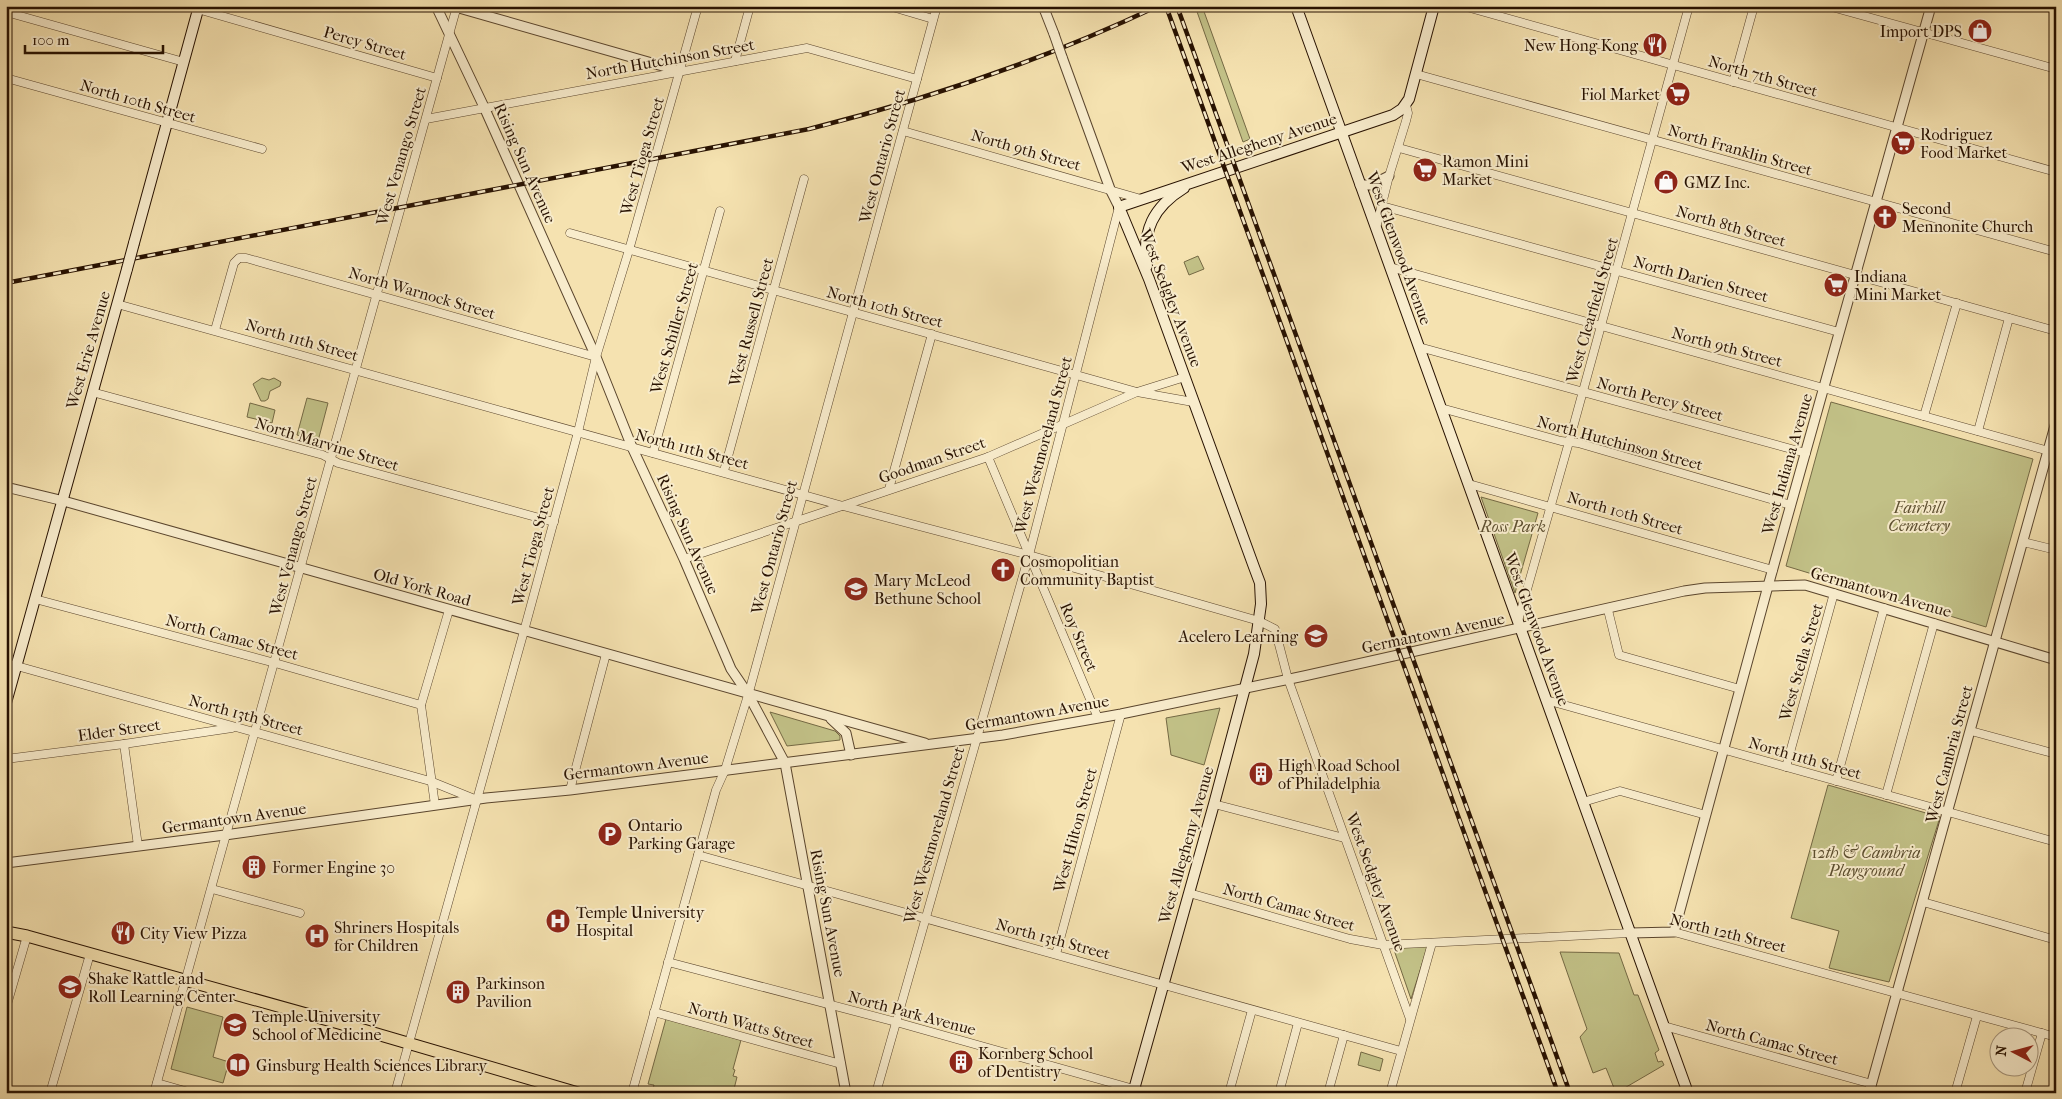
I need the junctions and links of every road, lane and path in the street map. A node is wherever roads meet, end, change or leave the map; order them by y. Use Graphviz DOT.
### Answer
graph roads {
  1 [pos="187,6"];
  2 [pos="436,6"];
  3 [pos="698,6"];
  4 [pos="750,6"];
  5 [pos="890,6"];
  6 [pos="937,6"];
  7 [pos="1043,6"];
  8 [pos="1296,6"];
  9 [pos="1434,6"];
  10 [pos="1463,6"];
  11 [pos="1689,6"];
  12 [pos="1754,6"];
  13 [pos="1828,6"];
  14 [pos="1931,6"];
  15 [pos="456,7"];
  16 [pos="199,8"];
  17 [pos="6,12"];
  18 [pos="933,19"];
  19 [pos="450,34"];
  20 [pos="1923,34"];
  21 [pos="735,61"];
  22 [pos="184,62"];
  23 [pos="1673,65"];
  24 [pos="2056,69"];
  25 [pos="680,71"];
  26 [pos="1416,74"];
  27 [pos="6,78"];
  28 [pos="437,78"];
  29 [pos="917,79"];
  30 [pos="1734,82"];
  31 [pos="1406,104"];
  32 [pos="484,107"];
  33 [pos="426,119"];
  34 [pos="167,123"];
  35 [pos="1897,128"];
  36 [pos="903,131"];
  37 [pos="1340,132"];
  38 [pos="1654,140"];
  39 [pos="1399,148"];
  40 [pos="262,149"];
  41 [pos="2056,172"];
  42 [pos="1389,176"];
  43 [pos="804,179"];
  44 [pos="1195,182"];
  45 [pos="1360,185"];
  46 [pos="1110,189"];
  47 [pos="1141,199"];
  48 [pos="1875,202"];
  49 [pos="1382,206"];
  50 [pos="1119,207"];
  51 [pos="720,210"];
  52 [pos="1633,212"];
  53 [pos="1376,228"];
  54 [pos="570,233"];
  55 [pos="629,250"];
  56 [pos="2056,252"];
  57 [pos="1390,267"];
  58 [pos="1617,270"];
  59 [pos="704,272"];
  60 [pos="1856,275"];
  61 [pos="1149,279"];
  62 [pos="774,291"];
  63 [pos="376,294"];
  64 [pos="1956,303"];
  65 [pos="117,304"];
  66 [pos="853,313"];
  67 [pos="2009,318"];
  68 [pos="1601,327"];
  69 [pos="215,330"];
  70 [pos="2056,330"];
  71 [pos="1839,332"];
  72 [pos="932,334"];
  73 [pos="1419,347"];
  74 [pos="596,357"];
  75 [pos="356,370"];
  76 [pos="1076,375"];
  77 [pos="1185,377"];
  78 [pos="1823,389"];
  79 [pos="92,392"];
  80 [pos="1137,392"];
  81 [pos="1583,392"];
  82 [pos="1194,402"];
  83 [pos="1441,408"];
  84 [pos="1924,416"];
  85 [pos="2056,422"];
  86 [pos="1062,425"];
  87 [pos="1978,430"];
  88 [pos="578,432"];
  89 [pos="1569,442"];
  90 [pos="632,447"];
  91 [pos="2052,452"];
  92 [pos="653,453"];
  93 [pos="1806,453"];
  94 [pos="988,457"];
  95 [pos="331,459"];
  96 [pos="724,471"];
  97 [pos="1469,484"];
  98 [pos="6,488"];
  99 [pos="889,489"];
  100 [pos="803,494"];
  101 [pos="62,501"];
  102 [pos="1791,504"];
  103 [pos="843,506"];
  104 [pos="1551,506"];
  105 [pos="554,522"];
  106 [pos="796,522"];
  107 [pos="2023,542"];
  108 [pos="2056,550"];
  109 [pos="1029,555"];
  110 [pos="684,559"];
  111 [pos="301,568"];
  112 [pos="1773,570"];
  113 [pos="1768,586"];
  114 [pos="1834,593"];
  115 [pos="35,599"];
  116 [pos="1261,604"];
  117 [pos="1884,608"];
  118 [pos="449,610"];
  119 [pos="1608,610"];
  120 [pos="1259,621"];
  121 [pos="1934,623"];
  122 [pos="1519,625"];
  123 [pos="524,631"];
  124 [pos="1995,641"];
  125 [pos="606,654"];
  126 [pos="2056,660"];
  127 [pos="275,662"];
  128 [pos="11,664"];
  129 [pos="1288,679"];
  130 [pos="1244,688"];
  131 [pos="1740,689"];
  132 [pos="748,694"];
  133 [pos="1546,700"];
  134 [pos="6,703"];
  135 [pos="421,705"];
  136 [pos="1121,714"];
  137 [pos="829,717"];
  138 [pos="1098,718"];
  139 [pos="236,727"];
  140 [pos="1971,731"];
  141 [pos="256,732"];
  142 [pos="975,740"];
  143 [pos="124,744"];
  144 [pos="936,744"];
  145 [pos="1724,750"];
  146 [pos="2056,754"];
  147 [pos="851,755"];
  148 [pos="6,759"];
  149 [pos="784,763"];
  150 [pos="1786,767"];
  151 [pos="725,770"];
  152 [pos="430,781"];
  153 [pos="1836,781"];
  154 [pos="570,790"];
  155 [pos="1886,795"];
  156 [pos="477,800"];
  157 [pos="1583,802"];
  158 [pos="1214,804"];
  159 [pos="435,805"];
  160 [pos="1948,812"];
  161 [pos="1706,815"];
  162 [pos="226,835"];
  163 [pos="1344,838"];
  164 [pos="2056,842"];
  165 [pos="138,846"];
  166 [pos="698,855"];
  167 [pos="6,863"];
  168 [pos="808,885"];
  169 [pos="212,889"];
  170 [pos="1189,893"];
  171 [pos="1923,902"];
  172 [pos="300,913"];
  173 [pos="925,918"];
  174 [pos="6,928"];
  175 [pos="6,932"];
  176 [pos="1674,932"];
  177 [pos="1630,933"];
  178 [pos="27,936"];
  179 [pos="2056,940"];
  180 [pos="1432,943"];
  181 [pos="1383,945"];
  182 [pos="90,954"];
  183 [pos="1056,954"];
  184 [pos="668,962"];
  185 [pos="186,981"];
  186 [pos="1163,984"];
  187 [pos="1897,993"];
  188 [pos="831,1006"];
  189 [pos="6,1008"];
  190 [pos="1252,1010"];
  191 [pos="654,1012"];
  192 [pos="1977,1016"];
  193 [pos="1410,1019"];
  194 [pos="896,1022"];
  195 [pos="1298,1022"];
  196 [pos="1664,1026"];
  197 [pos="2042,1033"];
  198 [pos="1344,1035"];
  199 [pos="2056,1037"];
  200 [pos="408,1043"];
  201 [pos="1401,1051"];
  202 [pos="841,1064"];
  203 [pos="157,1083"];
  204 [pos="1870,1088"];
  205 [pos="1134,1091"];
  206 [pos="50,1093"];
  207 [pos="154,1093"];
  208 [pos="192,1093"];
  209 [pos="395,1093"];
  210 [pos="578,1093"];
  211 [pos="632,1093"];
  212 [pos="846,1093"];
  213 [pos="876,1093"];
  214 [pos="1148,1093"];
  215 [pos="1229,1093"];
  216 [pos="1279,1093"];
  217 [pos="1328,1093"];
  218 [pos="1390,1093"];
  219 [pos="1688,1093"];
  220 [pos="1955,1093"];
  221 [pos="2025,1093"];
  1 -- 16 [label="street"];
  2 -- 19 [label="street, Rising Sun Avenue"];
  3 -- 25 [label="street, West Tioga Street"];
  4 -- 21 [label="street"];
  5 -- 18 [label="street"];
  6 -- 18 [label="street, West Ontario Street"];
  7 -- 46 [label="street, West Sedgley Avenue, bridge"];
  8 -- 37 [label="main road, West Glenwood Avenue"];
  9 -- 26 [label="main road"];
  10 -- 23 [label="street, North 7th Street"];
  11 -- 23 [label="street, West Clearfield Street"];
  12 -- 30 [label="street"];
  13 -- 20 [label="street"];
  14 -- 20 [label="street, West Indiana Avenue"];
  15 -- 19 [label="street, West Venango Street"];
  15 -- 25 [label="street"];
  16 -- 22 [label="main road, West Erie Avenue"];
  16 -- 28 [label="street, Percy Street"];
  17 -- 22 [label="street"];
  18 -- 29 [label="street, West Ontario Street"];
  19 -- 28 [label="street, West Venango Street"];
  19 -- 32 [label="street, Rising Sun Avenue"];
  20 -- 24 [label="street"];
  20 -- 35 [label="street, West Indiana Avenue"];
  21 -- 25 [label="street, North Hutchinson Street"];
  21 -- 29 [label="street, North Hutchinson Street"];
  22 -- 34 [label="main road, West Erie Avenue"];
  23 -- 30 [label="street, North 7th Street"];
  23 -- 38 [label="street, West Clearfield Street"];
  25 -- 32 [label="street, North Hutchinson Street"];
  25 -- 55 [label="street, West Tioga Street"];
  26 -- 31 [label="main road"];
  26 -- 38 [label="street, North Franklin Street"];
  27 -- 34 [label="street, North 10th Street"];
  28 -- 33 [label="street, West Venango Street"];
  29 -- 36 [label="street, West Ontario Street"];
  30 -- 35 [label="street, North 7th Street"];
  31 -- 37 [label="main road, West Allegheny Avenue"];
  31 -- 39 [label="street"];
  32 -- 33 [label="street, North Hutchinson Street"];
  32 -- 74 [label="street, Rising Sun Avenue"];
  33 -- 63 [label="street, West Venango Street"];
  34 -- 40 [label="street, North 10th Street"];
  34 -- 65 [label="main road, West Erie Avenue, bridge"];
  35 -- 41 [label="street, North 7th Street"];
  35 -- 48 [label="street, West Indiana Avenue"];
  36 -- 46 [label="street, North 9th Street"];
  36 -- 66 [label="street, West Ontario Street"];
  37 -- 44 [label="main road, West Allegheny Avenue"];
  37 -- 45 [label="main road, West Glenwood Avenue"];
  38 -- 48 [label="street, North Franklin Street"];
  38 -- 52 [label="street, West Clearfield Street"];
  39 -- 42 [label="street"];
  39 -- 52 [label="street, North 8th Street"];
  42 -- 45 [label="street"];
  42 -- 49 [label="street"];
  43 -- 62 [label="street, West Russell Street"];
  44 -- 47 [label="main road, West Allegheny Avenue"];
  44 -- 61 [label="main road"];
  45 -- 53 [label="main road, West Glenwood Avenue"];
  46 -- 47 [label="street, North 9th Street"];
  46 -- 50 [label="street, West Sedgley Avenue"];
  47 -- 50 [label="main road, West Allegheny Avenue"];
  48 -- 56 [label="street, North Franklin Street"];
  48 -- 60 [label="street, West Indiana Avenue"];
  49 -- 53 [label="street"];
  49 -- 58 [label="street, North Darien Street"];
  50 -- 61 [label="main road, West Sedgley Avenue"];
  50 -- 76 [label="street, West Westmoreland Street"];
  51 -- 59 [label="street, West Schiller Street"];
  52 -- 58 [label="street, West Clearfield Street"];
  52 -- 60 [label="street, North 8th Street"];
  53 -- 57 [label="main road, West Glenwood Avenue"];
  54 -- 55 [label="street, North 10th Street"];
  55 -- 59 [label="street, North 10th Street"];
  55 -- 74 [label="street, West Tioga Street"];
  57 -- 68 [label="street, North 9th Street"];
  57 -- 73 [label="main road, West Glenwood Avenue"];
  58 -- 68 [label="street, West Clearfield Street"];
  58 -- 71 [label="street, North Darien Street"];
  59 -- 62 [label="street, North 10th Street"];
  59 -- 92 [label="street, West Schiller Street"];
  60 -- 64 [label="street, North 8th Street"];
  60 -- 71 [label="street, West Indiana Avenue"];
  61 -- 77 [label="main road, West Sedgley Avenue"];
  62 -- 66 [label="street, North 10th Street"];
  62 -- 96 [label="street, West Russell Street"];
  63 -- 69 [label="street, North Warnock Street"];
  63 -- 74 [label="street, North Warnock Street"];
  63 -- 75 [label="street, West Venango Street"];
  64 -- 67 [label="street, North 8th Street"];
  64 -- 84 [label="street"];
  65 -- 69 [label="street, North 11th Street"];
  65 -- 79 [label="main road, West Erie Avenue"];
  66 -- 72 [label="street, North 10th Street"];
  66 -- 100 [label="street, West Ontario Street"];
  67 -- 70 [label="street, North 8th Street"];
  67 -- 87 [label="street"];
  68 -- 78 [label="street, North 9th Street"];
  68 -- 81 [label="street, West Clearfield Street"];
  69 -- 75 [label="street, North 11th Street"];
  71 -- 78 [label="street, West Indiana Avenue"];
  72 -- 76 [label="street, North 10th Street"];
  72 -- 99 [label="street"];
  73 -- 81 [label="street, North Percy Street"];
  73 -- 83 [label="main road, West Glenwood Avenue"];
  74 -- 88 [label="street, West Tioga Street"];
  74 -- 90 [label="street, Rising Sun Avenue"];
  75 -- 88 [label="street, North 11th Street"];
  75 -- 95 [label="street, West Venango Street"];
  76 -- 80 [label="street, North 10th Street"];
  76 -- 86 [label="street, West Westmoreland Street"];
  77 -- 80 [label="street, Goodman Street"];
  77 -- 82 [label="main road, West Sedgley Avenue"];
  78 -- 84 [label="street, North 9th Street"];
  78 -- 93 [label="street, West Indiana Avenue"];
  79 -- 95 [label="street, North Marvine Street"];
  79 -- 101 [label="main road, West Erie Avenue"];
  80 -- 82 [label="street, North 10th Street"];
  80 -- 86 [label="street, Goodman Street"];
  81 -- 89 [label="street, West Clearfield Street"];
  81 -- 93 [label="street, North Percy Street"];
  82 -- 116 [label="main road, West Sedgley Avenue"];
  83 -- 89 [label="street, North Hutchinson Street"];
  83 -- 97 [label="main road, West Glenwood Avenue"];
  84 -- 87 [label="street, North 9th Street"];
  85 -- 91 [label="street, West Cambria Street"];
  86 -- 94 [label="street, Goodman Street"];
  86 -- 109 [label="street, West Westmoreland Street"];
  87 -- 91 [label="street, North 9th Street"];
  88 -- 90 [label="street, North 11th Street"];
  88 -- 105 [label="street, West Tioga Street"];
  89 -- 102 [label="street, North Hutchinson Street"];
  89 -- 104 [label="street, West Clearfield Street"];
  90 -- 92 [label="street, North 11th Street"];
  90 -- 110 [label="street, Rising Sun Avenue"];
  91 -- 107 [label="street, West Cambria Street"];
  92 -- 96 [label="street, North 11th Street"];
  93 -- 102 [label="street, West Indiana Avenue"];
  94 -- 99 [label="street, Goodman Street"];
  94 -- 109 [label="street, Roy Street"];
  95 -- 105 [label="street, North Marvine Street"];
  95 -- 111 [label="street, West Venango Street"];
  96 -- 100 [label="street, North 11th Street"];
  97 -- 104 [label="street, North 10th Street"];
  97 -- 122 [label="main road, West Glenwood Avenue"];
  98 -- 101 [label="street, Old York Road"];
  99 -- 103 [label="street, Goodman Street"];
  100 -- 103 [label="street, North 11th Street"];
  100 -- 106 [label="street, West Ontario Street"];
  101 -- 111 [label="street, Old York Road"];
  101 -- 115 [label="main road, West Erie Avenue"];
  102 -- 112 [label="street, West Indiana Avenue"];
  103 -- 106 [label="street, Goodman Street"];
  103 -- 109 [label="street, North 11th Street"];
  104 -- 112 [label="street, North 10th Street"];
  104 -- 122 [label="street, West Clearfield Street"];
  105 -- 123 [label="street, West Tioga Street"];
  106 -- 110 [label="street, Goodman Street"];
  106 -- 132 [label="street, West Ontario Street"];
  107 -- 108 [label="street"];
  107 -- 124 [label="street, West Cambria Street"];
  109 -- 120 [label="street, North 11th Street"];
  109 -- 138 [label="street, Roy Street"];
  109 -- 142 [label="street, West Westmoreland Street"];
  110 -- 132 [label="street, Rising Sun Avenue"];
  111 -- 118 [label="street, Old York Road"];
  111 -- 127 [label="street, West Venango Street"];
  112 -- 113 [label="street, West Indiana Avenue"];
  113 -- 114 [label="street, Germantown Avenue"];
  113 -- 119 [label="street, Germantown Avenue"];
  113 -- 131 [label="street, West Indiana Avenue"];
  114 -- 117 [label="street, Germantown Avenue"];
  114 -- 150 [label="street, West Stella Street"];
  115 -- 127 [label="street, North Camac Street"];
  115 -- 128 [label="main road, West Erie Avenue"];
  116 -- 120 [label="main road, West Allegheny Avenue"];
  117 -- 121 [label="street, Germantown Avenue"];
  117 -- 153 [label="street"];
  118 -- 123 [label="street, Old York Road"];
  118 -- 135 [label="street"];
  119 -- 122 [label="street, Germantown Avenue"];
  119 -- 131 [label="street"];
  120 -- 129 [label="street, West Sedgley Avenue"];
  120 -- 130 [label="main road, West Allegheny Avenue"];
  121 -- 124 [label="street, Germantown Avenue"];
  121 -- 155 [label="street"];
  122 -- 129 [label="street, Germantown Avenue"];
  122 -- 133 [label="main road, West Glenwood Avenue"];
  123 -- 125 [label="street, Old York Road"];
  123 -- 156 [label="street, West Tioga Street"];
  124 -- 126 [label="street, Germantown Avenue"];
  124 -- 140 [label="street, West Cambria Street"];
  125 -- 132 [label="street, Old York Road"];
  125 -- 154 [label="street"];
  127 -- 135 [label="street, North Camac Street"];
  127 -- 141 [label="street, West Venango Street"];
  128 -- 134 [label="main road, West Erie Avenue"];
  128 -- 139 [label="street, North 13th Street"];
  129 -- 130 [label="street, Germantown Avenue"];
  129 -- 163 [label="street, West Sedgley Avenue"];
  130 -- 136 [label="street, Germantown Avenue"];
  130 -- 158 [label="main road, West Allegheny Avenue"];
  131 -- 145 [label="street, West Indiana Avenue"];
  132 -- 137 [label="street, Old York Road"];
  132 -- 149 [label="street, Rising Sun Avenue"];
  132 -- 151 [label="street, West Ontario Street"];
  133 -- 145 [label="street, North 11th Street"];
  133 -- 157 [label="main road, West Glenwood Avenue"];
  135 -- 152 [label="street"];
  136 -- 138 [label="street, Germantown Avenue"];
  136 -- 183 [label="street, West Hilton Street"];
  137 -- 144 [label="street, Old York Road"];
  137 -- 147 [label="street, Old York Road"];
  138 -- 142 [label="street, Germantown Avenue"];
  139 -- 141 [label="street, North 13th Street"];
  139 -- 143 [label="street, Elder Street"];
  140 -- 146 [label="street"];
  140 -- 160 [label="street, West Cambria Street"];
  141 -- 152 [label="street, North 13th Street"];
  141 -- 162 [label="street, West Venango Street"];
  142 -- 144 [label="street, Germantown Avenue"];
  142 -- 173 [label="street, West Westmoreland Street"];
  143 -- 148 [label="street, Elder Street"];
  143 -- 165 [label="street"];
  144 -- 147 [label="street, Germantown Avenue"];
  145 -- 150 [label="street, North 11th Street"];
  145 -- 161 [label="street, West Indiana Avenue"];
  147 -- 149 [label="street, Germantown Avenue"];
  149 -- 151 [label="street, Germantown Avenue"];
  149 -- 168 [label="street, Rising Sun Avenue"];
  150 -- 153 [label="street, North 11th Street"];
  151 -- 154 [label="street, Germantown Avenue"];
  151 -- 166 [label="street, West Ontario Street"];
  152 -- 156 [label="street, North 13th Street"];
  152 -- 159 [label="street"];
  153 -- 155 [label="street, North 11th Street"];
  154 -- 156 [label="street, Germantown Avenue"];
  155 -- 160 [label="street, North 11th Street"];
  156 -- 159 [label="street, Germantown Avenue"];
  156 -- 200 [label="street, West Tioga Street"];
  157 -- 161 [label="street"];
  157 -- 177 [label="main road, West Glenwood Avenue"];
  158 -- 163 [label="street"];
  158 -- 170 [label="main road, West Allegheny Avenue"];
  159 -- 162 [label="street, Germantown Avenue"];
  160 -- 164 [label="street, North 11th Street"];
  160 -- 171 [label="street, West Cambria Street"];
  161 -- 176 [label="street, West Indiana Avenue"];
  162 -- 165 [label="street, Germantown Avenue"];
  162 -- 169 [label="street, West Venango Street"];
  163 -- 181 [label="street, West Sedgley Avenue"];
  165 -- 167 [label="street, Germantown Avenue"];
  166 -- 168 [label="street, North 13th Street"];
  166 -- 184 [label="street, West Ontario Street"];
  168 -- 173 [label="street, North 13th Street"];
  168 -- 188 [label="street, Rising Sun Avenue"];
  169 -- 172 [label="street"];
  169 -- 185 [label="street, West Venango Street"];
  170 -- 181 [label="street, North Camac Street"];
  170 -- 186 [label="main road, West Allegheny Avenue"];
  171 -- 179 [label="street"];
  171 -- 187 [label="street, West Cambria Street"];
  173 -- 183 [label="street, North 13th Street"];
  173 -- 194 [label="street, West Westmoreland Street"];
  174 -- 178 [label="main road"];
  175 -- 178 [label="main road"];
  176 -- 177 [label="street, North 12th Street"];
  176 -- 187 [label="street, North 12th Street"];
  177 -- 180 [label="street, North 12th Street"];
  177 -- 196 [label="main road, West Glenwood Avenue"];
  178 -- 182 [label="main road"];
  178 -- 189 [label="street"];
  180 -- 181 [label="street, North 12th Street"];
  180 -- 193 [label="street"];
  181 -- 193 [label="street, West Sedgley Avenue"];
  182 -- 185 [label="main road"];
  182 -- 206 [label="street"];
  183 -- 186 [label="street, North 13th Street"];
  184 -- 188 [label="street, North Park Avenue"];
  184 -- 191 [label="street, West Ontario Street"];
  185 -- 200 [label="main road"];
  185 -- 203 [label="street, West Venango Street"];
  186 -- 190 [label="street, North 13th Street"];
  186 -- 205 [label="main road, West Allegheny Avenue"];
  187 -- 192 [label="street, North 12th Street"];
  187 -- 204 [label="street, West Cambria Street"];
  188 -- 194 [label="street, North Park Avenue"];
  188 -- 202 [label="street, Rising Sun Avenue"];
  190 -- 195 [label="street, North 13th Street"];
  190 -- 215 [label="street"];
  191 -- 202 [label="street, North Watts Street"];
  191 -- 211 [label="street, West Ontario Street"];
  192 -- 197 [label="street, North 12th Street"];
  192 -- 220 [label="street"];
  193 -- 201 [label="street"];
  194 -- 205 [label="street, North Park Avenue"];
  194 -- 213 [label="street, West Westmoreland Street"];
  195 -- 198 [label="street, North 13th Street"];
  195 -- 216 [label="street"];
  196 -- 204 [label="street, North Camac Street"];
  196 -- 219 [label="main road, West Glenwood Avenue"];
  197 -- 199 [label="street, North 12th Street"];
  197 -- 221 [label="street"];
  198 -- 201 [label="street, North 13th Street"];
  198 -- 217 [label="street"];
  200 -- 209 [label="street, West Tioga Street"];
  200 -- 210 [label="main road"];
  201 -- 218 [label="street"];
  202 -- 212 [label="street, Rising Sun Avenue"];
  203 -- 207 [label="street, West Venango Street"];
  203 -- 208 [label="street"];
  205 -- 214 [label="street, North Park Avenue"];
}
